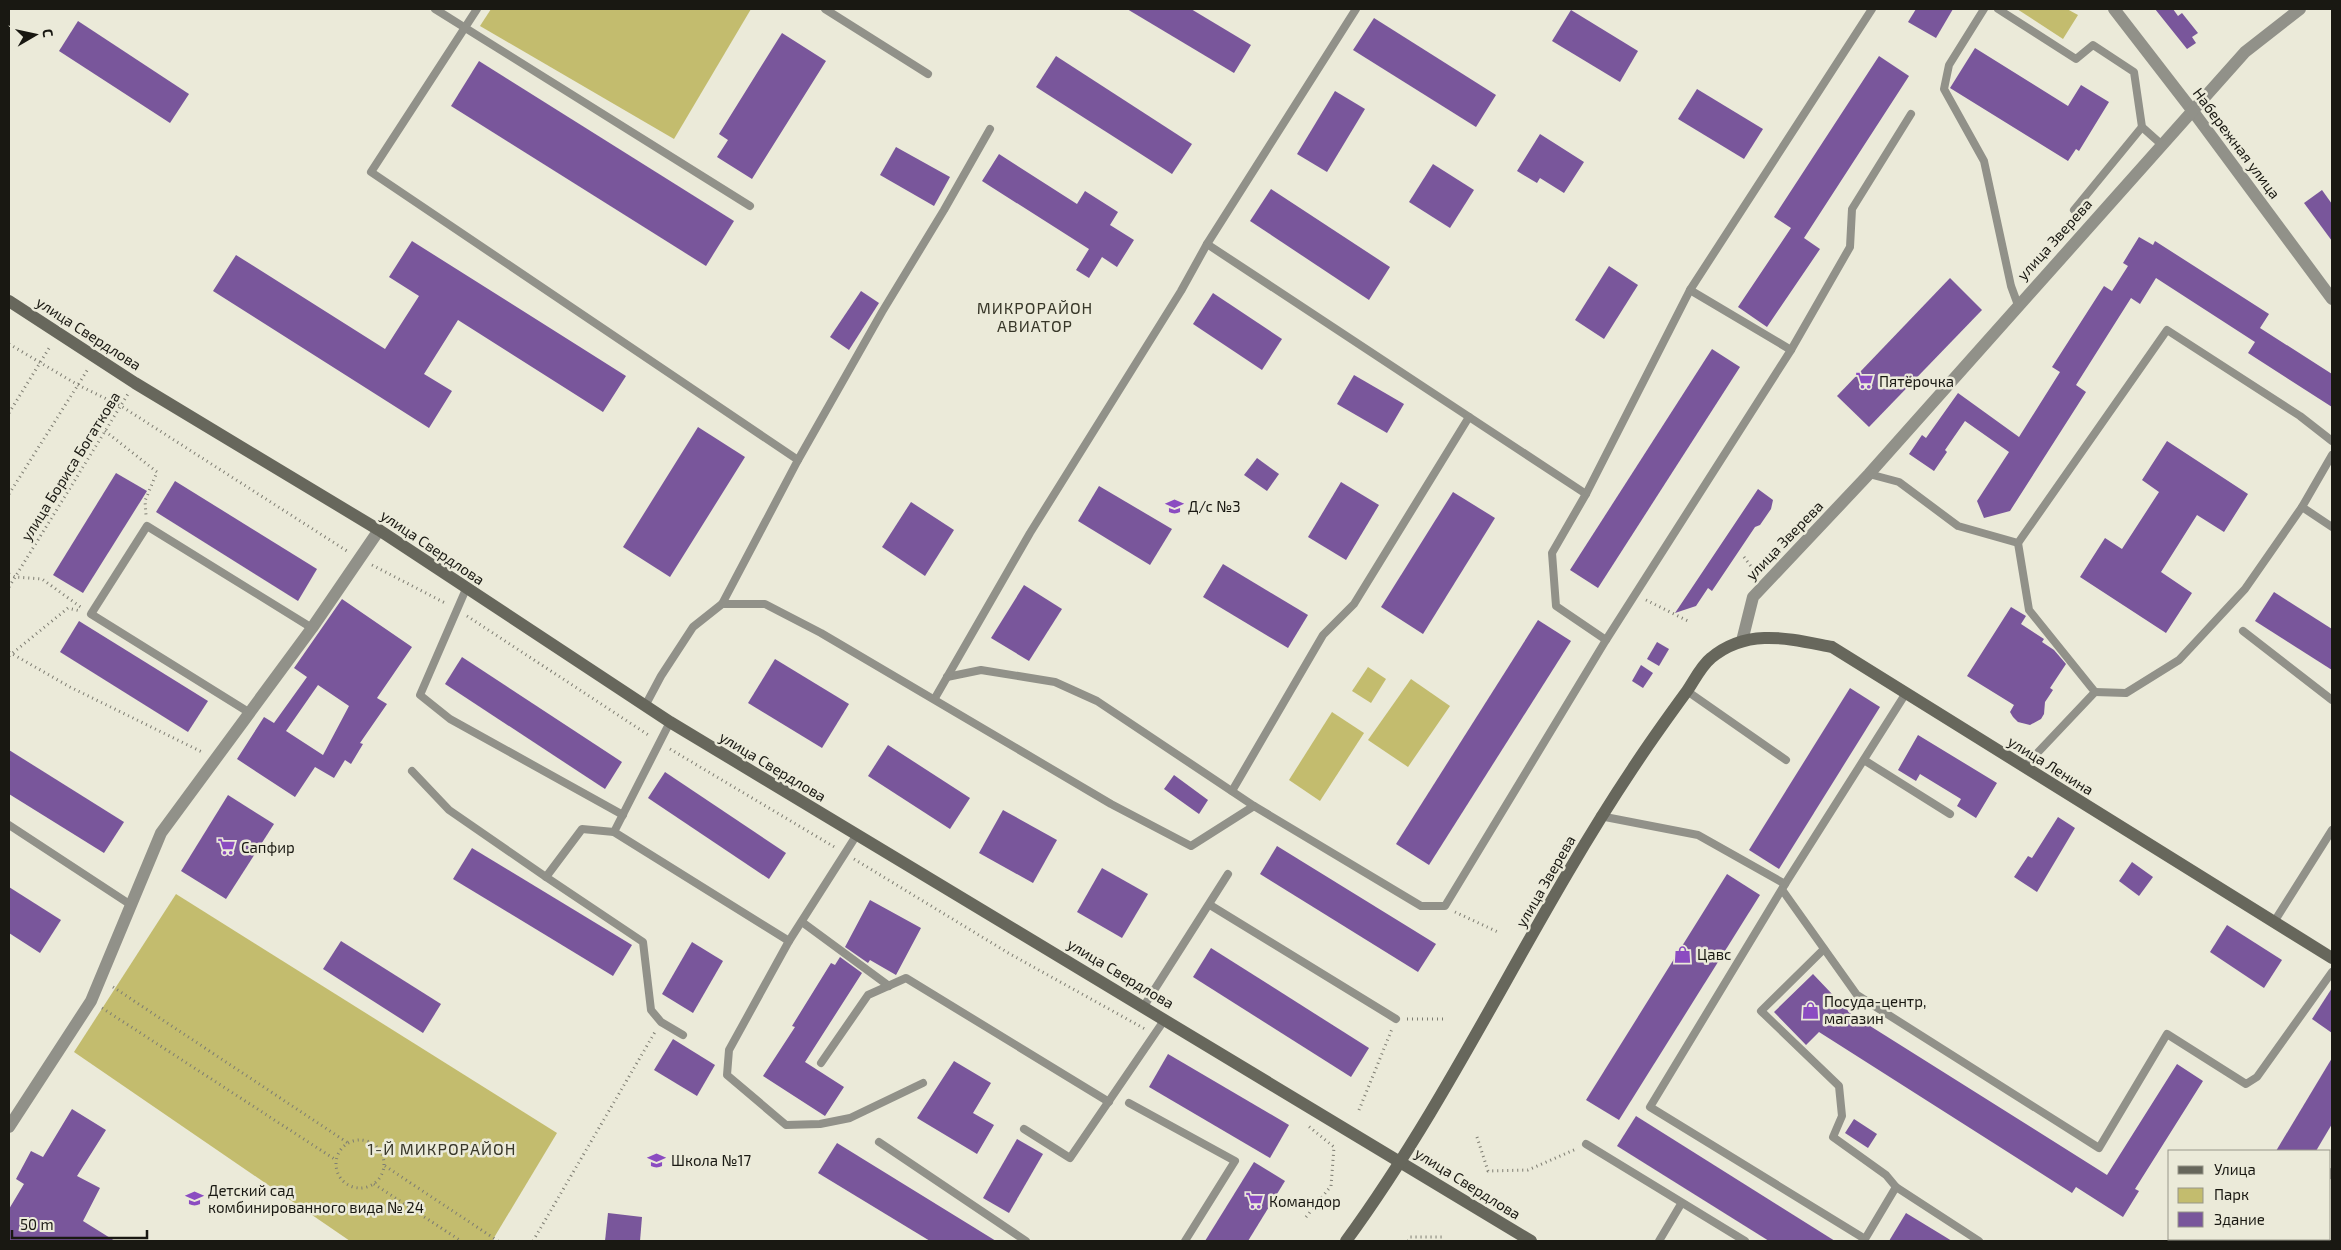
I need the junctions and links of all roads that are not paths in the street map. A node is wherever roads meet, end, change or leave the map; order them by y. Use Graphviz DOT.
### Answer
graph roads {
  1 [pos="435,9"];
  2 [pos="477,9"];
  3 [pos="825,9"];
  4 [pos="1356,9"];
  5 [pos="1872,9"];
  6 [pos="1984,9"];
  7 [pos="1998,9"];
  8 [pos="2114,9"];
  9 [pos="2300,9"];
  10 [pos="466,28"];
  11 [pos="928,74"];
  12 [pos="2192,110"];
  13 [pos="1911,114"];
  14 [pos="2142,127"];
  15 [pos="990,129"];
  16 [pos="2161,144"];
  17 [pos="750,206"];
  18 [pos="2074,210"];
  19 [pos="1207,244"];
  20 [pos="1690,290"];
  21 [pos="2332,299"];
  22 [pos="9,303"];
  23 [pos="2018,305"];
  24 [pos="1791,350"];
  25 [pos="1469,417"];
  26 [pos="2332,442"];
  27 [pos="2332,454"];
  28 [pos="798,460"];
  29 [pos="1869,474"];
  30 [pos="1586,494"];
  31 [pos="2302,507"];
  32 [pos="2332,527"];
  33 [pos="379,530"];
  34 [pos="2018,542"];
  35 [pos="466,589"];
  36 [pos="722,604"];
  37 [pos="312,628"];
  38 [pos="2243,631"];
  39 [pos="1606,640"];
  40 [pos="1742,641"];
  41 [pos="947,676"];
  42 [pos="1687,691"];
  43 [pos="2095,692"];
  44 [pos="1906,693"];
  45 [pos="935,698"];
  46 [pos="2332,700"];
  47 [pos="645,706"];
  48 [pos="250,713"];
  49 [pos="670,722"];
  50 [pos="1786,760"];
  51 [pos="1864,760"];
  52 [pos="2024,767"];
  53 [pos="412,771"];
  54 [pos="1232,791"];
  55 [pos="1254,806"];
  56 [pos="1950,814"];
  57 [pos="623,815"];
  58 [pos="1600,816"];
  59 [pos="9,825"];
  60 [pos="2332,830"];
  61 [pos="614,832"];
  62 [pos="856,836"];
  63 [pos="1228,874"];
  64 [pos="546,877"];
  65 [pos="1784,888"];
  66 [pos="131,904"];
  67 [pos="1210,905"];
  68 [pos="802,922"];
  69 [pos="2274,922"];
  70 [pos="789,941"];
  71 [pos="1824,949"];
  72 [pos="2332,958"];
  73 [pos="2332,972"];
  74 [pos="889,986"];
  75 [pos="1144,1006"];
  76 [pos="1165,1019"];
  77 [pos="1396,1019"];
  78 [pos="683,1035"];
  79 [pos="821,1063"];
  80 [pos="923,1083"];
  81 [pos="1109,1102"];
  82 [pos="1129,1103"];
  83 [pos="9,1127"];
  84 [pos="1024,1129"];
  85 [pos="879,1142"];
  86 [pos="1586,1144"];
  87 [pos="1402,1162"];
  88 [pos="1896,1187"];
  89 [pos="1682,1204"];
  90 [pos="1865,1240"];
  91 [pos="1026,1241"];
  92 [pos="1186,1241"];
  93 [pos="1346,1241"];
  94 [pos="1531,1241"];
  95 [pos="1658,1241"];
  96 [pos="1744,1241"];
  97 [pos="1979,1241"];
  1 -- 10 [label="lane"];
  2 -- 10 [label="lane"];
  3 -- 11 [label="lane"];
  4 -- 19 [label="lane"];
  5 -- 20 [label="lane"];
  6 -- 23 [label="lane"];
  7 -- 14 [label="lane"];
  8 -- 12 [label="street, Набережная улица"];
  9 -- 12 [label="street, улица Зверева"];
  10 -- 17 [label="lane"];
  10 -- 28 [label="lane"];
  12 -- 16 [label="street, улица Зверева"];
  12 -- 21 [label="street, Набережная улица"];
  13 -- 24 [label="lane"];
  14 -- 16 [label="lane"];
  14 -- 18 [label="lane"];
  15 -- 28 [label="lane"];
  16 -- 23 [label="street, улица Зверева"];
  19 -- 25 [label="lane"];
  19 -- 41 [label="lane"];
  20 -- 24 [label="lane"];
  20 -- 30 [label="lane"];
  22 -- 33 [label="main road, улица Свердлова"];
  23 -- 29 [label="street, улица Зверева"];
  24 -- 39 [label="lane"];
  25 -- 30 [label="lane"];
  25 -- 54 [label="lane"];
  26 -- 34 [label="lane"];
  27 -- 31 [label="lane"];
  28 -- 36 [label="lane"];
  29 -- 34 [label="lane"];
  29 -- 40 [label="street, улица Зверева"];
  30 -- 39 [label="lane"];
  31 -- 32 [label="lane"];
  31 -- 43 [label="lane"];
  33 -- 35 [label="main road, улица Свердлова"];
  33 -- 37 [label="street"];
  34 -- 43 [label="lane"];
  35 -- 47 [label="main road, улица Свердлова"];
  35 -- 57 [label="lane"];
  36 -- 45 [label="lane"];
  36 -- 47 [label="lane"];
  37 -- 48 [label="street"];
  37 -- 48 [label="lane"];
  38 -- 46 [label="lane"];
  39 -- 55 [label="lane"];
  40 -- 42 [label="main road, улица Зверева"];
  40 -- 44 [label="main road, улица Ленина"];
  41 -- 45 [label="lane"];
  41 -- 54 [label="lane"];
  42 -- 50 [label="lane"];
  42 -- 58 [label="main road, улица Зверева"];
  43 -- 52 [label="lane"];
  44 -- 51 [label="lane"];
  44 -- 52 [label="main road, улица Ленина"];
  45 -- 55 [label="lane"];
  47 -- 49 [label="main road, улица Свердлова"];
  48 -- 66 [label="street"];
  49 -- 57 [label="lane"];
  49 -- 62 [label="main road, улица Свердлова"];
  51 -- 56 [label="lane"];
  51 -- 65 [label="lane"];
  52 -- 69 [label="main road, улица Ленина"];
  53 -- 64 [label="lane"];
  54 -- 55 [label="lane"];
  57 -- 61 [label="lane"];
  58 -- 65 [label="lane"];
  58 -- 87 [label="main road, улица Зверева"];
  59 -- 66 [label="lane"];
  60 -- 69 [label="lane"];
  61 -- 64 [label="lane"];
  61 -- 70 [label="lane"];
  62 -- 68 [label="lane"];
  62 -- 75 [label="main road, улица Свердлова"];
  63 -- 67 [label="lane"];
  64 -- 78 [label="lane"];
  65 -- 71 [label="lane"];
  65 -- 90 [label="lane"];
  66 -- 83 [label="street"];
  67 -- 75 [label="lane"];
  67 -- 77 [label="lane"];
  68 -- 70 [label="lane"];
  68 -- 74 [label="lane"];
  69 -- 72 [label="main road, улица Ленина"];
  70 -- 80 [label="lane"];
  71 -- 73 [label="lane"];
  71 -- 88 [label="lane"];
  74 -- 79 [label="lane"];
  74 -- 81 [label="lane"];
  75 -- 76 [label="main road, улица Свердлова"];
  76 -- 81 [label="lane"];
  76 -- 87 [label="main road, улица Свердлова"];
  81 -- 84 [label="lane"];
  82 -- 92 [label="lane"];
  85 -- 91 [label="lane"];
  86 -- 89 [label="lane"];
  87 -- 93 [label="main road, улица Зверева"];
  87 -- 94 [label="main road, улица Свердлова"];
  88 -- 90 [label="lane"];
  88 -- 97 [label="lane"];
  89 -- 95 [label="lane"];
  89 -- 96 [label="lane"];
}
